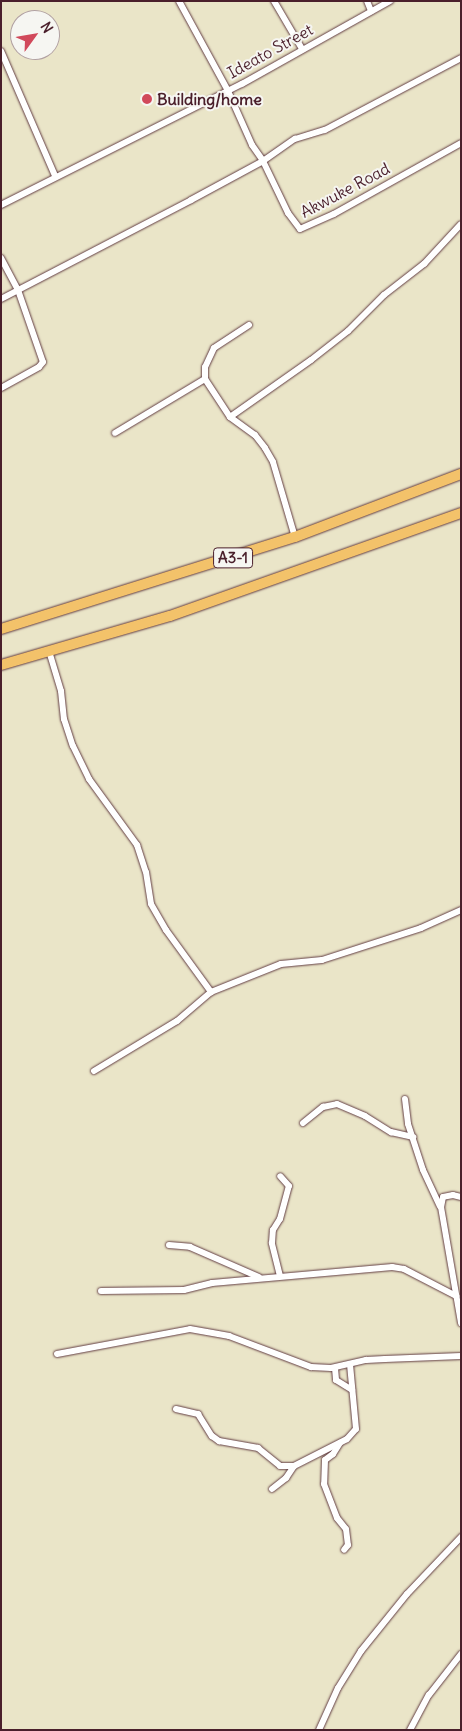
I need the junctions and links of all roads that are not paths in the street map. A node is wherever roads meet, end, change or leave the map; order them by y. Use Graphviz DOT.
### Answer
graph roads {
  1 [pos="179,1"];
  2 [pos="274,1"];
  3 [pos="367,1"];
  4 [pos="390,1"];
  5 [pos="371,11"];
  6 [pos="302,49"];
  7 [pos="1,51"];
  8 [pos="461,58"];
  9 [pos="228,91"];
  10 [pos="461,143"];
  11 [pos="263,161"];
  12 [pos="55,176"];
  13 [pos="1,205"];
  14 [pos="461,224"];
  15 [pos="1,258"];
  16 [pos="18,290"];
  17 [pos="1,299"];
  18 [pos="248,325"];
  19 [pos="205,379"];
  20 [pos="1,388"];
  21 [pos="230,417"];
  22 [pos="115,433"];
  23 [pos="461,474"];
  24 [pos="461,513"];
  25 [pos="295,537"];
  26 [pos="1,629"];
  27 [pos="49,651"];
  28 [pos="1,665"];
  29 [pos="461,910"];
  30 [pos="211,992"];
  31 [pos="94,1071"];
  32 [pos="405,1099"];
  33 [pos="303,1123"];
  34 [pos="413,1138"];
  35 [pos="280,1176"];
  36 [pos="461,1197"];
  37 [pos="441,1207"];
  38 [pos="169,1246"];
  39 [pos="280,1276"];
  40 [pos="260,1278"];
  41 [pos="101,1291"];
  42 [pos="456,1296"];
  43 [pos="461,1323"];
  44 [pos="57,1354"];
  45 [pos="461,1356"];
  46 [pos="350,1364"];
  47 [pos="335,1368"];
  48 [pos="352,1390"];
  49 [pos="176,1409"];
  50 [pos="341,1442"];
  51 [pos="294,1466"];
  52 [pos="272,1490"];
  53 [pos="461,1537"];
  54 [pos="344,1550"];
  55 [pos="461,1654"];
  56 [pos="319,1730"];
  57 [pos="410,1730"];
  1 -- 9 [label="street, Akwuke Road"];
  2 -- 6 [label="street"];
  3 -- 5 [label="street"];
  4 -- 5 [label="street, Ideato Street"];
  5 -- 6 [label="street, Ideato Street"];
  6 -- 9 [label="street, Ideato Street"];
  7 -- 12 [label="street"];
  8 -- 11 [label="street"];
  9 -- 11 [label="street, Akwuke Road"];
  9 -- 12 [label="street, Ideato Street"];
  10 -- 11 [label="street, Akwuke Road"];
  11 -- 16 [label="street"];
  12 -- 13 [label="street, Ideato Street"];
  14 -- 21 [label="street"];
  15 -- 16 [label="street"];
  16 -- 17 [label="street"];
  16 -- 20 [label="street"];
  18 -- 19 [label="street"];
  19 -- 21 [label="street"];
  19 -- 22 [label="street"];
  21 -- 25 [label="street"];
  23 -- 25 [label="highway, A3-1"];
  24 -- 27 [label="highway, A3-1"];
  25 -- 26 [label="highway, A3-1"];
  27 -- 28 [label="highway, A3-1"];
  27 -- 30 [label="street"];
  29 -- 30 [label="street"];
  30 -- 31 [label="street"];
  32 -- 34 [label="street"];
  33 -- 34 [label="street"];
  34 -- 37 [label="street"];
  35 -- 39 [label="street"];
  36 -- 37 [label="street"];
  37 -- 42 [label="street"];
  38 -- 40 [label="street"];
  39 -- 40 [label="street"];
  39 -- 42 [label="street"];
  40 -- 41 [label="street"];
  42 -- 43 [label="street"];
  44 -- 47 [label="street"];
  45 -- 46 [label="street"];
  46 -- 47 [label="street"];
  46 -- 48 [label="street"];
  47 -- 48 [label="street"];
  48 -- 50 [label="street"];
  49 -- 51 [label="street"];
  50 -- 51 [label="street"];
  50 -- 54 [label="street"];
  51 -- 52 [label="street"];
  53 -- 56 [label="street"];
  55 -- 57 [label="street"];
}
